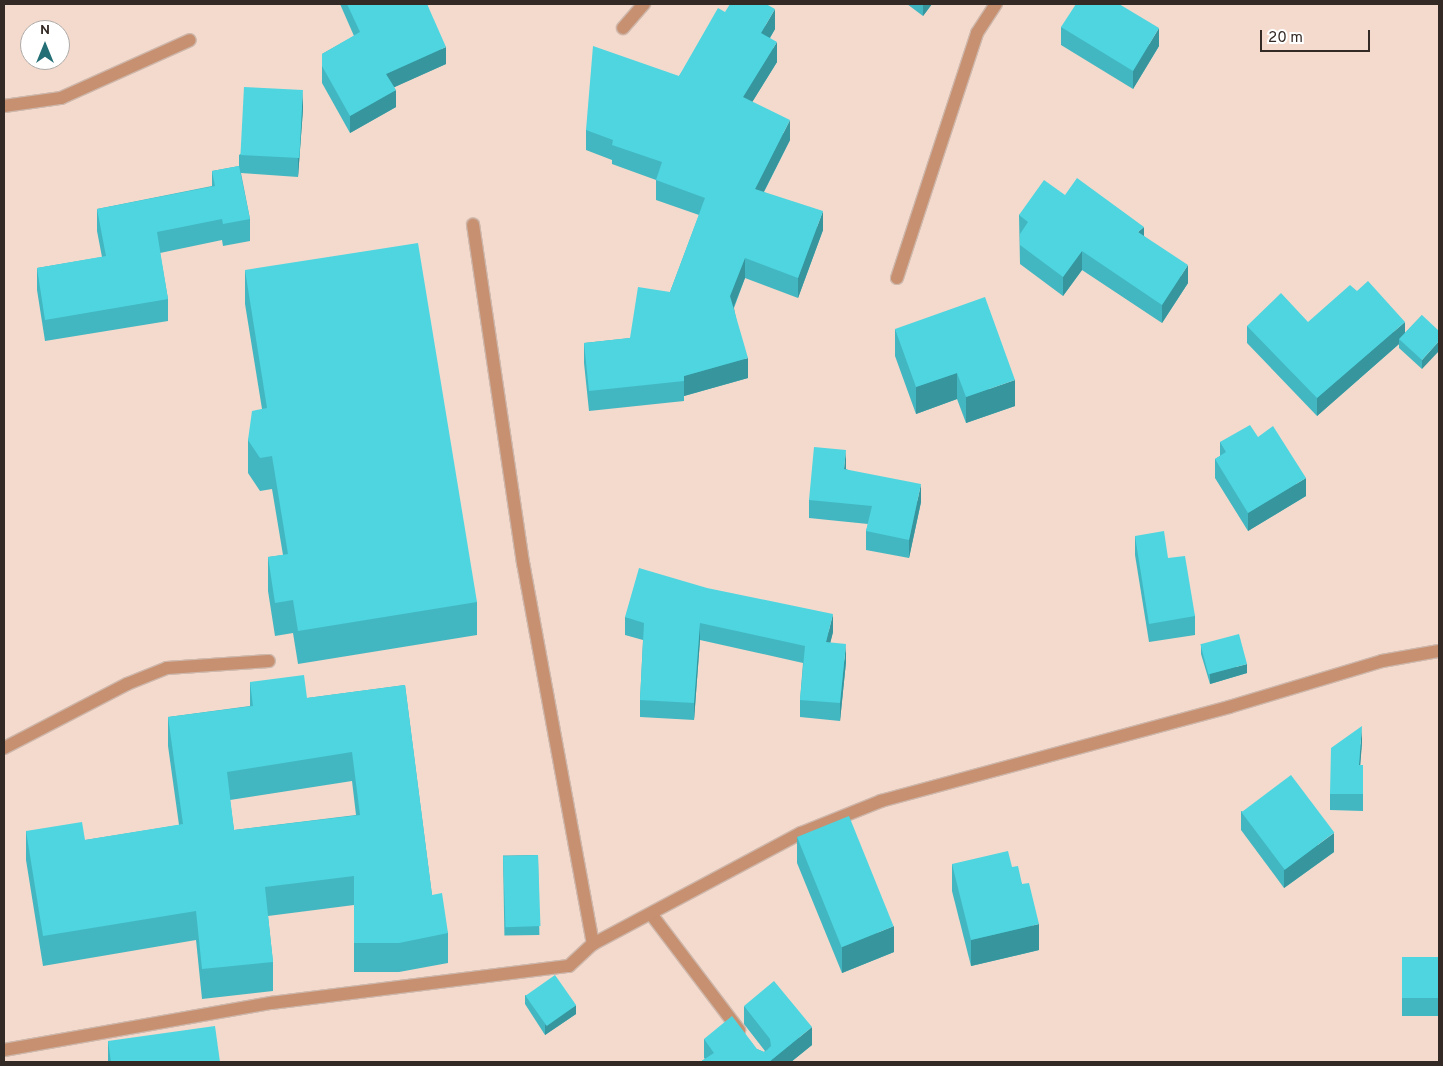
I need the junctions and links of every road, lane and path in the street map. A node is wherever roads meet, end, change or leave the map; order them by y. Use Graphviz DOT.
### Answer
graph roads {
  1 [pos="644,4"];
  2 [pos="996,4"];
  3 [pos="623,28"];
  4 [pos="190,40"];
  5 [pos="4,106"];
  6 [pos="473,225"];
  7 [pos="897,278"];
  8 [pos="1439,651"];
  9 [pos="269,661"];
  10 [pos="4,748"];
  11 [pos="651,914"];
  12 [pos="593,944"];
  13 [pos="745,1038"];
  14 [pos="4,1050"];
  1 -- 3 [label="street"];
  2 -- 7 [label="street"];
  4 -- 5 [label="street"];
  6 -- 12 [label="street"];
  8 -- 11 [label="street"];
  9 -- 10 [label="street"];
  11 -- 12 [label="street"];
  11 -- 13 [label="street"];
  12 -- 14 [label="street"];
}
